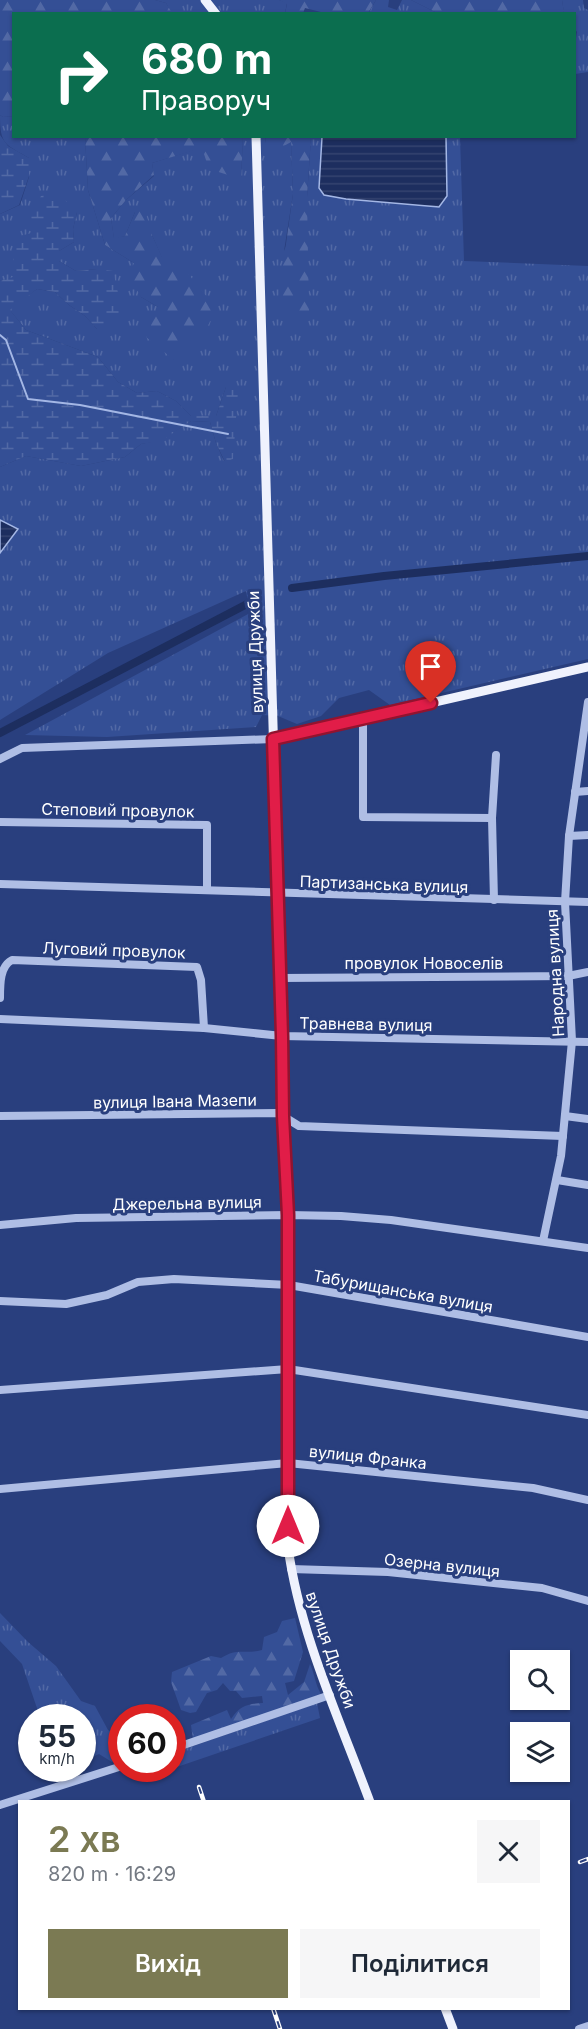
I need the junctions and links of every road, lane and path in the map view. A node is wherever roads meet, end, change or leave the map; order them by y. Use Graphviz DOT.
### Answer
graph roads {
  1 [pos="205,0"];
  2 [pos="214,12"];
  3 [pos="256,138"];
  4 [pos="588,667"];
  5 [pos="588,702"];
  6 [pos="363,719"];
  7 [pos="273,739"];
  8 [pos="496,754"];
  9 [pos="0,759"];
  10 [pos="588,791"];
  11 [pos="575,792"];
  12 [pos="492,818"];
  13 [pos="0,822"];
  14 [pos="588,835"];
  15 [pos="569,836"];
  16 [pos="0,884"];
  17 [pos="207,890"];
  18 [pos="278,894"];
  19 [pos="494,900"];
  20 [pos="565,902"];
  21 [pos="588,902"];
  22 [pos="588,972"];
  23 [pos="568,976"];
  24 [pos="280,978"];
  25 [pos="0,998"];
  26 [pos="0,1019"];
  27 [pos="204,1028"];
  28 [pos="282,1036"];
  29 [pos="572,1041"];
  30 [pos="588,1042"];
  31 [pos="0,1116"];
  32 [pos="283,1116"];
  33 [pos="565,1116"];
  34 [pos="588,1119"];
  35 [pos="563,1136"];
  36 [pos="556,1180"];
  37 [pos="588,1185"];
  38 [pos="288,1215"];
  39 [pos="0,1225"];
  40 [pos="543,1241"];
  41 [pos="588,1248"];
  42 [pos="289,1285"];
  43 [pos="0,1301"];
  44 [pos="588,1337"];
  45 [pos="288,1369"];
  46 [pos="0,1390"];
  47 [pos="588,1415"];
  48 [pos="288,1463"];
  49 [pos="0,1489"];
  50 [pos="588,1500"];
  51 [pos="291,1569"];
  52 [pos="588,1602"];
  53 [pos="330,1695"];
  54 [pos="186,1744"];
  55 [pos="108,1770"];
  56 [pos="369,1800"];
  57 [pos="0,1805"];
  58 [pos="446,2010"];
  59 [pos="588,2026"];
  60 [pos="453,2029"];
  61 [pos="579,2029"];
  1 -- 2 [label="main road"];
  3 -- 7 [label="main road, вулиця Дружби"];
  4 -- 6 [label="main road"];
  5 -- 11 [label="street, Народна вулиця"];
  6 -- 7 [label="main road"];
  6 -- 12 [label="street"];
  7 -- 9 [label="street"];
  7 -- 18 [label="main road, вулиця Дружби"];
  8 -- 12 [label="street"];
  10 -- 11 [label="street"];
  11 -- 15 [label="street, Народна вулиця"];
  12 -- 19 [label="street"];
  13 -- 17 [label="street, Степовий провулок"];
  14 -- 15 [label="street"];
  15 -- 20 [label="street, Народна вулиця"];
  16 -- 17 [label="street, Партизанська вулиця"];
  17 -- 18 [label="street, Партизанська вулиця"];
  18 -- 19 [label="street, Партизанська вулиця"];
  18 -- 24 [label="main road, вулиця Дружби"];
  19 -- 20 [label="street, Партизанська вулиця"];
  20 -- 21 [label="street, Партизанська вулиця"];
  20 -- 23 [label="street, Народна вулиця"];
  22 -- 23 [label="street, провулок Новоселів"];
  23 -- 24 [label="street, провулок Новоселів"];
  23 -- 29 [label="street, Народна вулиця"];
  24 -- 28 [label="main road, вулиця Дружби"];
  25 -- 27 [label="street, Луговий провулок"];
  26 -- 27 [label="street, Травнева вулиця"];
  27 -- 28 [label="street, Травнева вулиця"];
  28 -- 29 [label="street, Травнева вулиця"];
  28 -- 32 [label="main road, вулиця Дружби"];
  29 -- 30 [label="street, Травнева вулиця"];
  29 -- 33 [label="street, Народна вулиця"];
  31 -- 32 [label="street, вулиця Івана Мазепи"];
  32 -- 35 [label="street, вулиця Івана Мазепи"];
  32 -- 38 [label="main road, вулиця Дружби"];
  33 -- 34 [label="street"];
  33 -- 35 [label="street, Народна вулиця"];
  35 -- 36 [label="street, Народна вулиця"];
  36 -- 37 [label="street"];
  36 -- 40 [label="street, Народна вулиця"];
  38 -- 39 [label="street, Джерельна вулиця"];
  38 -- 40 [label="street, Джерельна вулиця"];
  38 -- 42 [label="main road, вулиця Дружби"];
  40 -- 41 [label="street, Джерельна вулиця"];
  42 -- 43 [label="street, Табурищанська вулиця"];
  42 -- 44 [label="street, Табурищанська вулиця"];
  42 -- 45 [label="main road, вулиця Дружби"];
  45 -- 46 [label="street"];
  45 -- 47 [label="street"];
  45 -- 48 [label="main road, вулиця Дружби"];
  48 -- 49 [label="street, вулиця Франка"];
  48 -- 50 [label="street, вулиця Франка"];
  48 -- 51 [label="main road, вулиця Дружби"];
  51 -- 52 [label="street, Озерна вулиця"];
  51 -- 53 [label="main road, вулиця Дружби"];
  53 -- 54 [label="street"];
  53 -- 56 [label="main road, вулиця Дружби"];
  55 -- 57 [label="street"];
  58 -- 60 [label="main road"];
  59 -- 61 [label="street"];
}
